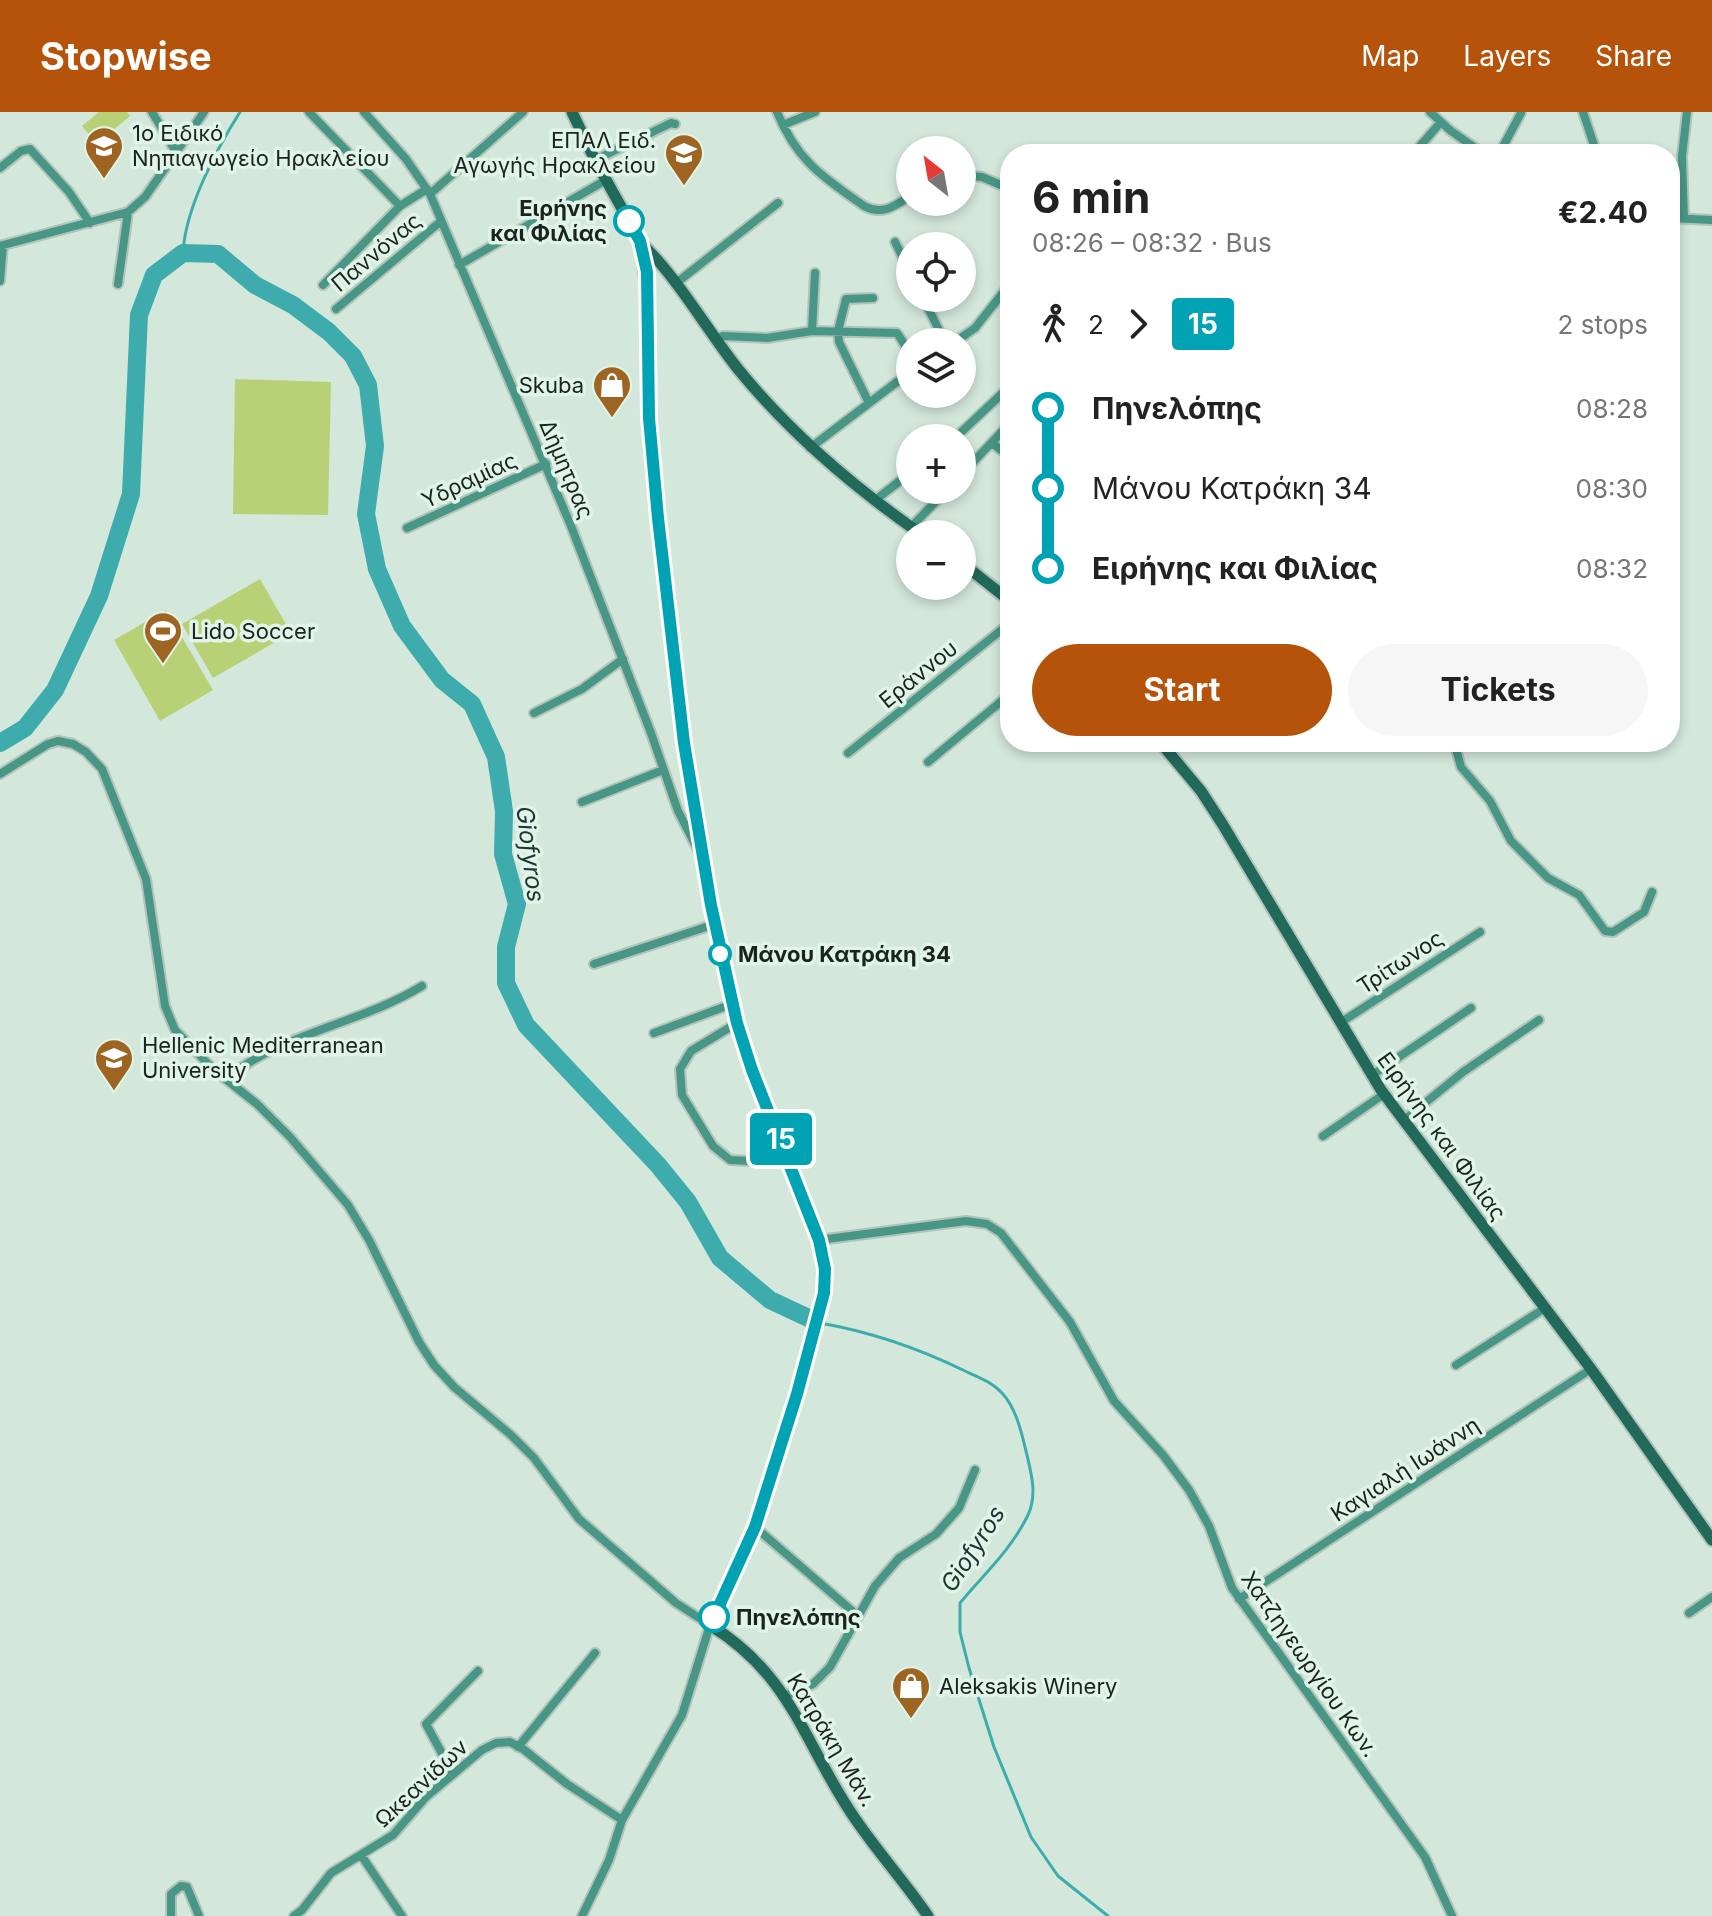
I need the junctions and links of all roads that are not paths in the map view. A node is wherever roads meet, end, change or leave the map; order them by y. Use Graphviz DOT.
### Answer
graph roads {
  1 [pos="152,112"];
  2 [pos="204,112"];
  3 [pos="309,112"];
  4 [pos="364,112"];
  5 [pos="523,112"];
  6 [pos="572,112"];
  7 [pos="777,112"];
  8 [pos="815,112"];
  9 [pos="1430,112"];
  10 [pos="1583,112"];
  11 [pos="1687,112"];
  12 [pos="1521,113"];
  13 [pos="1441,122"];
  14 [pos="675,124"];
  15 [pos="783,125"];
  16 [pos="1422,144"];
  17 [pos="1471,144"];
  18 [pos="1504,144"];
  19 [pos="1594,144"];
  20 [pos="176,152"];
  21 [pos="595,160"];
  22 [pos="0,168"];
  23 [pos="976,177"];
  24 [pos="606,180"];
  25 [pos="1000,184"];
  26 [pos="428,192"];
  27 [pos="778,203"];
  28 [pos="896,204"];
  29 [pos="400,206"];
  30 [pos="128,212"];
  31 [pos="1680,219"];
  32 [pos="1684,219"];
  33 [pos="1712,220"];
  34 [pos="440,222"];
  35 [pos="90,223"];
  36 [pos="640,241"];
  37 [pos="2,245"];
  38 [pos="459,265"];
  39 [pos="815,273"];
  40 [pos="0,281"];
  41 [pos="118,284"];
  42 [pos="675,284"];
  43 [pos="323,285"];
  44 [pos="1000,296"];
  45 [pos="873,298"];
  46 [pos="336,309"];
  47 [pos="975,328"];
  48 [pos="812,331"];
  49 [pos="838,331"];
  50 [pos="896,333"];
  51 [pos="715,339"];
  52 [pos="896,383"];
  53 [pos="1000,396"];
  54 [pos="869,403"];
  55 [pos="971,424"];
  56 [pos="1000,434"];
  57 [pos="992,443"];
  58 [pos="810,448"];
  59 [pos="1000,449"];
  60 [pos="976,460"];
  61 [pos="546,464"];
  62 [pos="896,484"];
  63 [pos="874,501"];
  64 [pos="936,504"];
  65 [pos="901,520"];
  66 [pos="924,520"];
  67 [pos="407,528"];
  68 [pos="976,574"];
  69 [pos="1000,593"];
  70 [pos="1000,631"];
  71 [pos="623,659"];
  72 [pos="1000,702"];
  73 [pos="534,713"];
  74 [pos="1168,752"];
  75 [pos="1457,752"];
  76 [pos="848,753"];
  77 [pos="928,762"];
  78 [pos="663,770"];
  79 [pos="0,774"];
  80 [pos="582,802"];
  81 [pos="703,858"];
  82 [pos="1652,892"];
  83 [pos="715,924"];
  84 [pos="1480,932"];
  85 [pos="594,964"];
  86 [pos="422,986"];
  87 [pos="732,1004"];
  88 [pos="1471,1008"];
  89 [pos="1539,1020"];
  90 [pos="737,1023"];
  91 [pos="1340,1023"];
  92 [pos="654,1033"];
  93 [pos="1371,1076"];
  94 [pos="226,1079"];
  95 [pos="1384,1094"];
  96 [pos="1403,1121"];
  97 [pos="1323,1136"];
  98 [pos="788,1157"];
  99 [pos="819,1240"];
  100 [pos="1545,1308"];
  101 [pos="1456,1365"];
  102 [pos="1591,1369"];
  103 [pos="975,1470"];
  104 [pos="755,1527"];
  105 [pos="1712,1540"];
  106 [pos="1712,1597"];
  107 [pos="1239,1599"];
  108 [pos="1689,1613"];
  109 [pos="858,1616"];
  110 [pos="710,1625"];
  111 [pos="595,1653"];
  112 [pos="478,1671"];
  113 [pos="785,1696"];
  114 [pos="518,1747"];
  115 [pos="453,1774"];
  116 [pos="622,1820"];
  117 [pos="361,1855"];
  118 [pos="171,1916"];
  119 [pos="199,1916"];
  120 [pos="294,1916"];
  121 [pos="402,1916"];
  122 [pos="582,1916"];
  123 [pos="928,1916"];
  124 [pos="1452,1916"];
  1 -- 20 [label="street"];
  2 -- 20 [label="street"];
  3 -- 29 [label="street"];
  4 -- 26 [label="street, Δήμητρας"];
  5 -- 26 [label="street"];
  6 -- 21 [label="street"];
  7 -- 15 [label="street"];
  8 -- 15 [label="street"];
  9 -- 13 [label="street"];
  10 -- 19 [label="street"];
  11 -- 32 [label="street"];
  12 -- 18 [label="street"];
  13 -- 16 [label="street"];
  13 -- 17 [label="street"];
  14 -- 21 [label="street"];
  15 -- 28 [label="street"];
  20 -- 30 [label="street"];
  21 -- 24 [label="street"];
  22 -- 35 [label="street"];
  23 -- 25 [label="street"];
  24 -- 36 [label="street"];
  24 -- 38 [label="street"];
  26 -- 29 [label="street"];
  26 -- 34 [label="street, Δήμητρας"];
  27 -- 42 [label="street"];
  29 -- 43 [label="street"];
  30 -- 35 [label="street"];
  30 -- 41 [label="street"];
  31 -- 32 [label="street"];
  32 -- 33 [label="street"];
  34 -- 38 [label="street, Δήμητρας"];
  34 -- 46 [label="street, Παννόνας"];
  35 -- 37 [label="street"];
  36 -- 42 [label="street"];
  36 -- 81 [label="street"];
  37 -- 40 [label="street"];
  38 -- 61 [label="street, Δήμητρας"];
  39 -- 48 [label="street"];
  42 -- 51 [label="street"];
  44 -- 47 [label="street"];
  45 -- 49 [label="street"];
  48 -- 49 [label="street"];
  48 -- 51 [label="street"];
  49 -- 50 [label="street"];
  49 -- 54 [label="street"];
  51 -- 58 [label="street"];
  52 -- 54 [label="street"];
  53 -- 55 [label="street"];
  54 -- 58 [label="street"];
  56 -- 57 [label="street"];
  57 -- 59 [label="street"];
  57 -- 60 [label="street"];
  58 -- 63 [label="street"];
  61 -- 67 [label="street, Υδραμίας"];
  61 -- 71 [label="street, Δήμητρας"];
  62 -- 63 [label="street"];
  63 -- 65 [label="street"];
  64 -- 66 [label="street"];
  68 -- 69 [label="street"];
  70 -- 76 [label="street, Εράννου"];
  71 -- 73 [label="street"];
  71 -- 78 [label="street, Δήμητρας"];
  72 -- 77 [label="street"];
  74 -- 91 [label="street, Ειρήνης και Φιλίας"];
  75 -- 82 [label="street"];
  78 -- 80 [label="street"];
  78 -- 81 [label="street, Δήμητρας"];
  79 -- 94 [label="street"];
  81 -- 83 [label="street"];
  83 -- 85 [label="street"];
  83 -- 87 [label="street"];
  84 -- 91 [label="street, Τρίτωνος"];
  86 -- 94 [label="street"];
  87 -- 90 [label="street"];
  87 -- 92 [label="street"];
  88 -- 93 [label="street"];
  89 -- 96 [label="street"];
  90 -- 98 [label="street"];
  90 -- 98 [label="street"];
  91 -- 93 [label="street, Ειρήνης και Φιλίας"];
  93 -- 95 [label="street, Ειρήνης και Φιλίας"];
  94 -- 110 [label="street"];
  95 -- 96 [label="street, Ειρήνης και Φιλίας"];
  95 -- 97 [label="street"];
  96 -- 100 [label="street, Ειρήνης και Φιλίας"];
  98 -- 99 [label="street"];
  99 -- 104 [label="street"];
  99 -- 107 [label="street, Χατζηγεωργίου Κων."];
  100 -- 101 [label="street"];
  100 -- 102 [label="street, Ειρήνης και Φιλίας"];
  102 -- 105 [label="street, Ειρήνης και Φιλίας"];
  102 -- 107 [label="street, Καγιαλή Ιωάννη"];
  103 -- 109 [label="street"];
  104 -- 109 [label="street"];
  104 -- 110 [label="street"];
  106 -- 108 [label="street"];
  107 -- 124 [label="street, Χατζηγεωργίου Κων."];
  109 -- 113 [label="street"];
  110 -- 113 [label="street, Κατράκη Μάν."];
  110 -- 116 [label="street"];
  111 -- 114 [label="street"];
  112 -- 115 [label="street"];
  113 -- 123 [label="street, Κατράκη Μάν."];
  114 -- 115 [label="street, Ωκεανίδων"];
  114 -- 116 [label="street"];
  115 -- 117 [label="street, Ωκεανίδων"];
  116 -- 122 [label="street"];
  117 -- 120 [label="street, Ωκεανίδων"];
  117 -- 121 [label="street"];
  118 -- 119 [label="street"];
}
